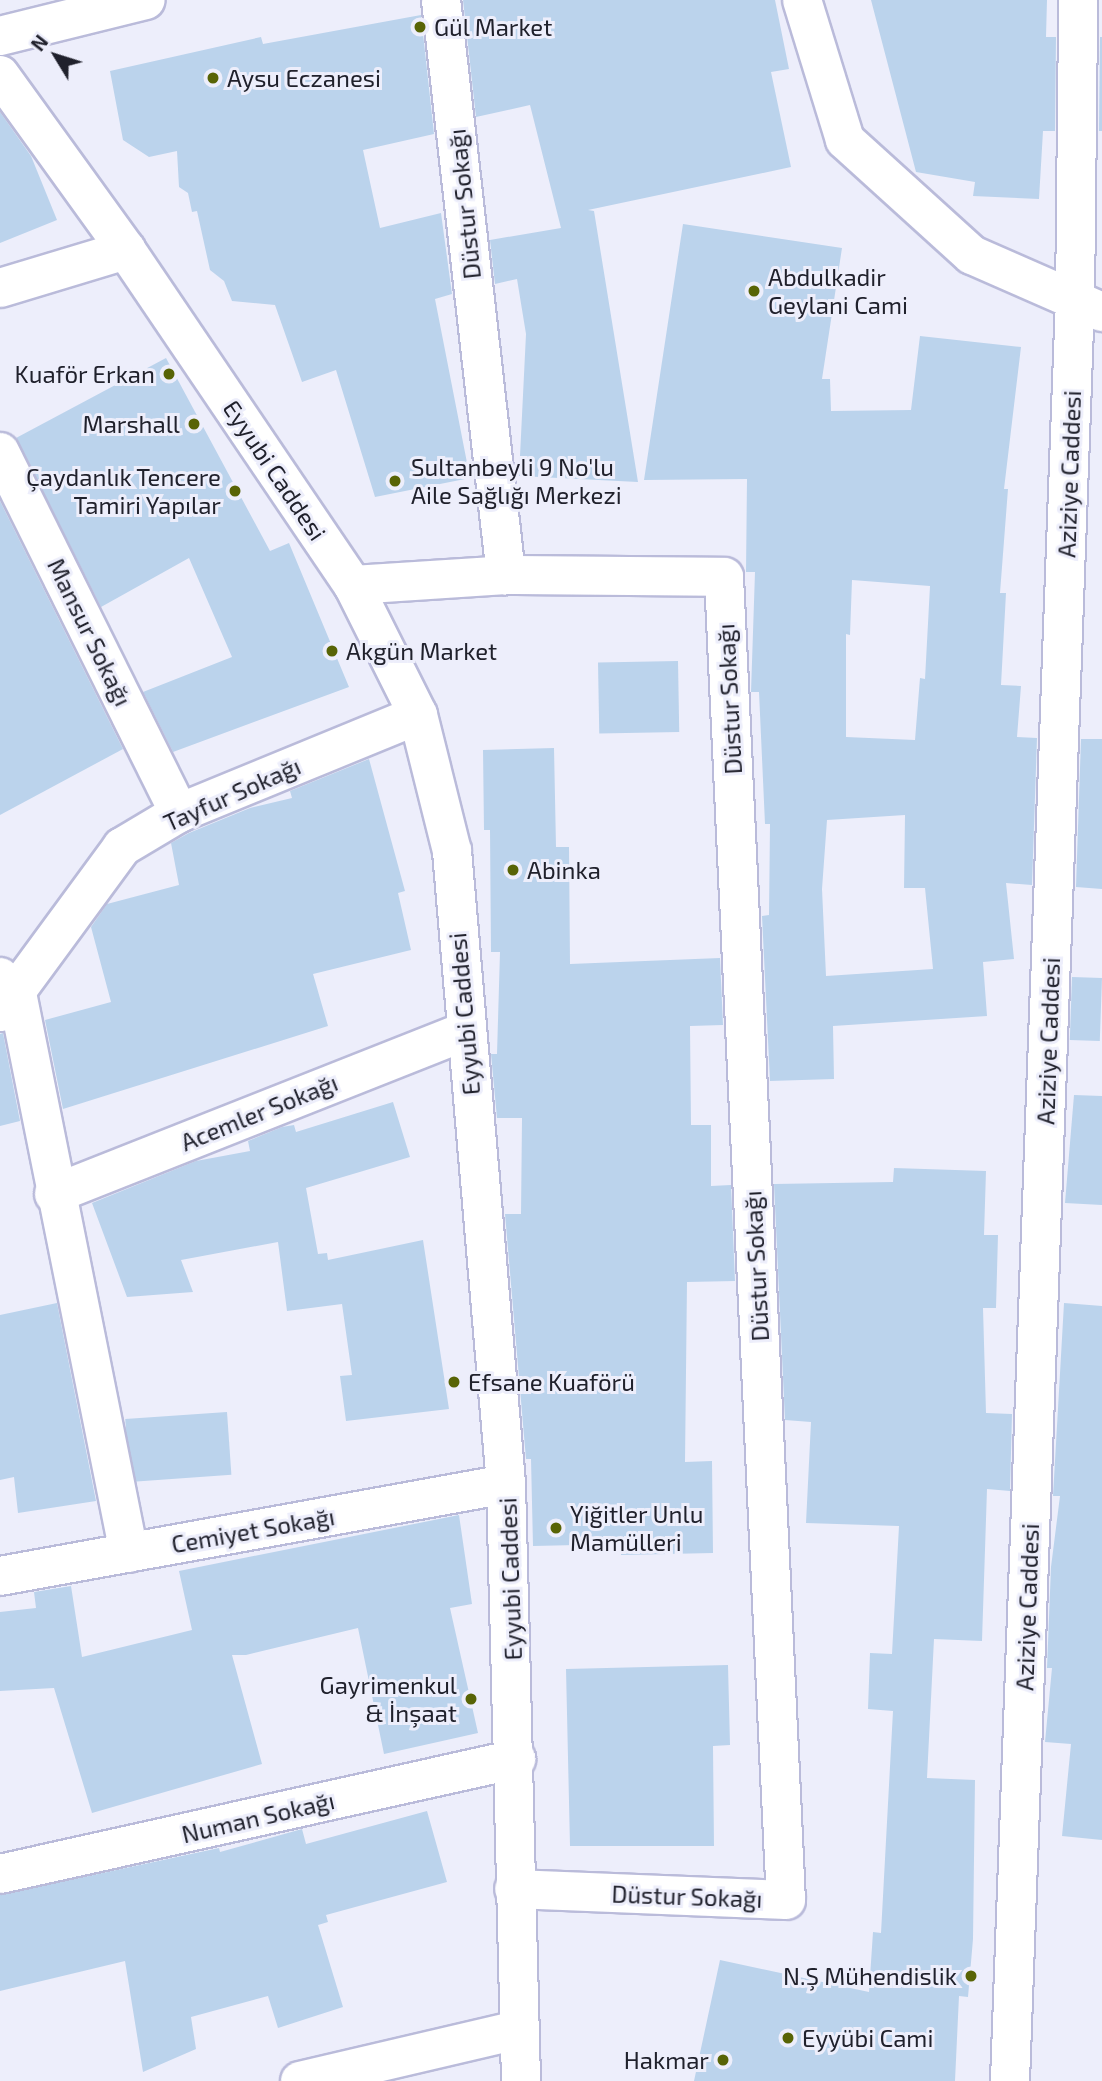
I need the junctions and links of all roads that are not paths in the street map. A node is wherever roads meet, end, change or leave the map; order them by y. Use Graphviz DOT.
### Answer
graph roads {
  1 [pos="146,0"];
  2 [pos="441,0"];
  3 [pos="802,0"];
  4 [pos="1078,0"];
  5 [pos="0,36"];
  6 [pos="0,75"];
  7 [pos="126,250"];
  8 [pos="0,288"];
  9 [pos="1088,307"];
  10 [pos="0,452"];
  11 [pos="506,575"];
  12 [pos="353,585"];
  13 [pos="418,715"];
  14 [pos="179,813"];
  15 [pos="6,994"];
  16 [pos="465,1031"];
  17 [pos="54,1194"];
  18 [pos="506,1484"];
  19 [pos="129,1553"];
  20 [pos="0,1576"];
  21 [pos="516,1759"];
  22 [pos="0,1874"];
  23 [pos="514,1889"];
  24 [pos="517,2030"];
  25 [pos="300,2081"];
  26 [pos="521,2081"];
  27 [pos="1010,2081"];
  1 -- 5 [label="street"];
  2 -- 11 [label="street, Düstur Sokağı"];
  3 -- 9 [label="street"];
  4 -- 9 [label="street, Aziziye Caddesi"];
  6 -- 7 [label="street, Eyyubi Caddesi"];
  7 -- 8 [label="street"];
  7 -- 12 [label="street, Eyyubi Caddesi"];
  9 -- 27 [label="street, Aziziye Caddesi"];
  10 -- 14 [label="street, Mansur Sokağı"];
  11 -- 12 [label="street, Düstur Sokağı"];
  11 -- 23 [label="street, Düstur Sokağı"];
  12 -- 13 [label="street, Eyyubi Caddesi"];
  13 -- 14 [label="street, Tayfur Sokağı"];
  13 -- 16 [label="street, Eyyubi Caddesi"];
  14 -- 15 [label="street, Tayfur Sokağı"];
  15 -- 17 [label="street"];
  16 -- 17 [label="street, Acemler Sokağı"];
  16 -- 18 [label="street, Eyyubi Caddesi"];
  17 -- 19 [label="street"];
  18 -- 19 [label="street, Cemiyet Sokağı"];
  18 -- 21 [label="street, Eyyubi Caddesi"];
  19 -- 20 [label="street, Cemiyet Sokağı"];
  21 -- 22 [label="street, Numan Sokağı"];
  21 -- 23 [label="street, Eyyubi Caddesi"];
  23 -- 24 [label="street, Eyyubi Caddesi"];
  24 -- 25 [label="street"];
  24 -- 26 [label="street, Eyyubi Caddesi"];
}
